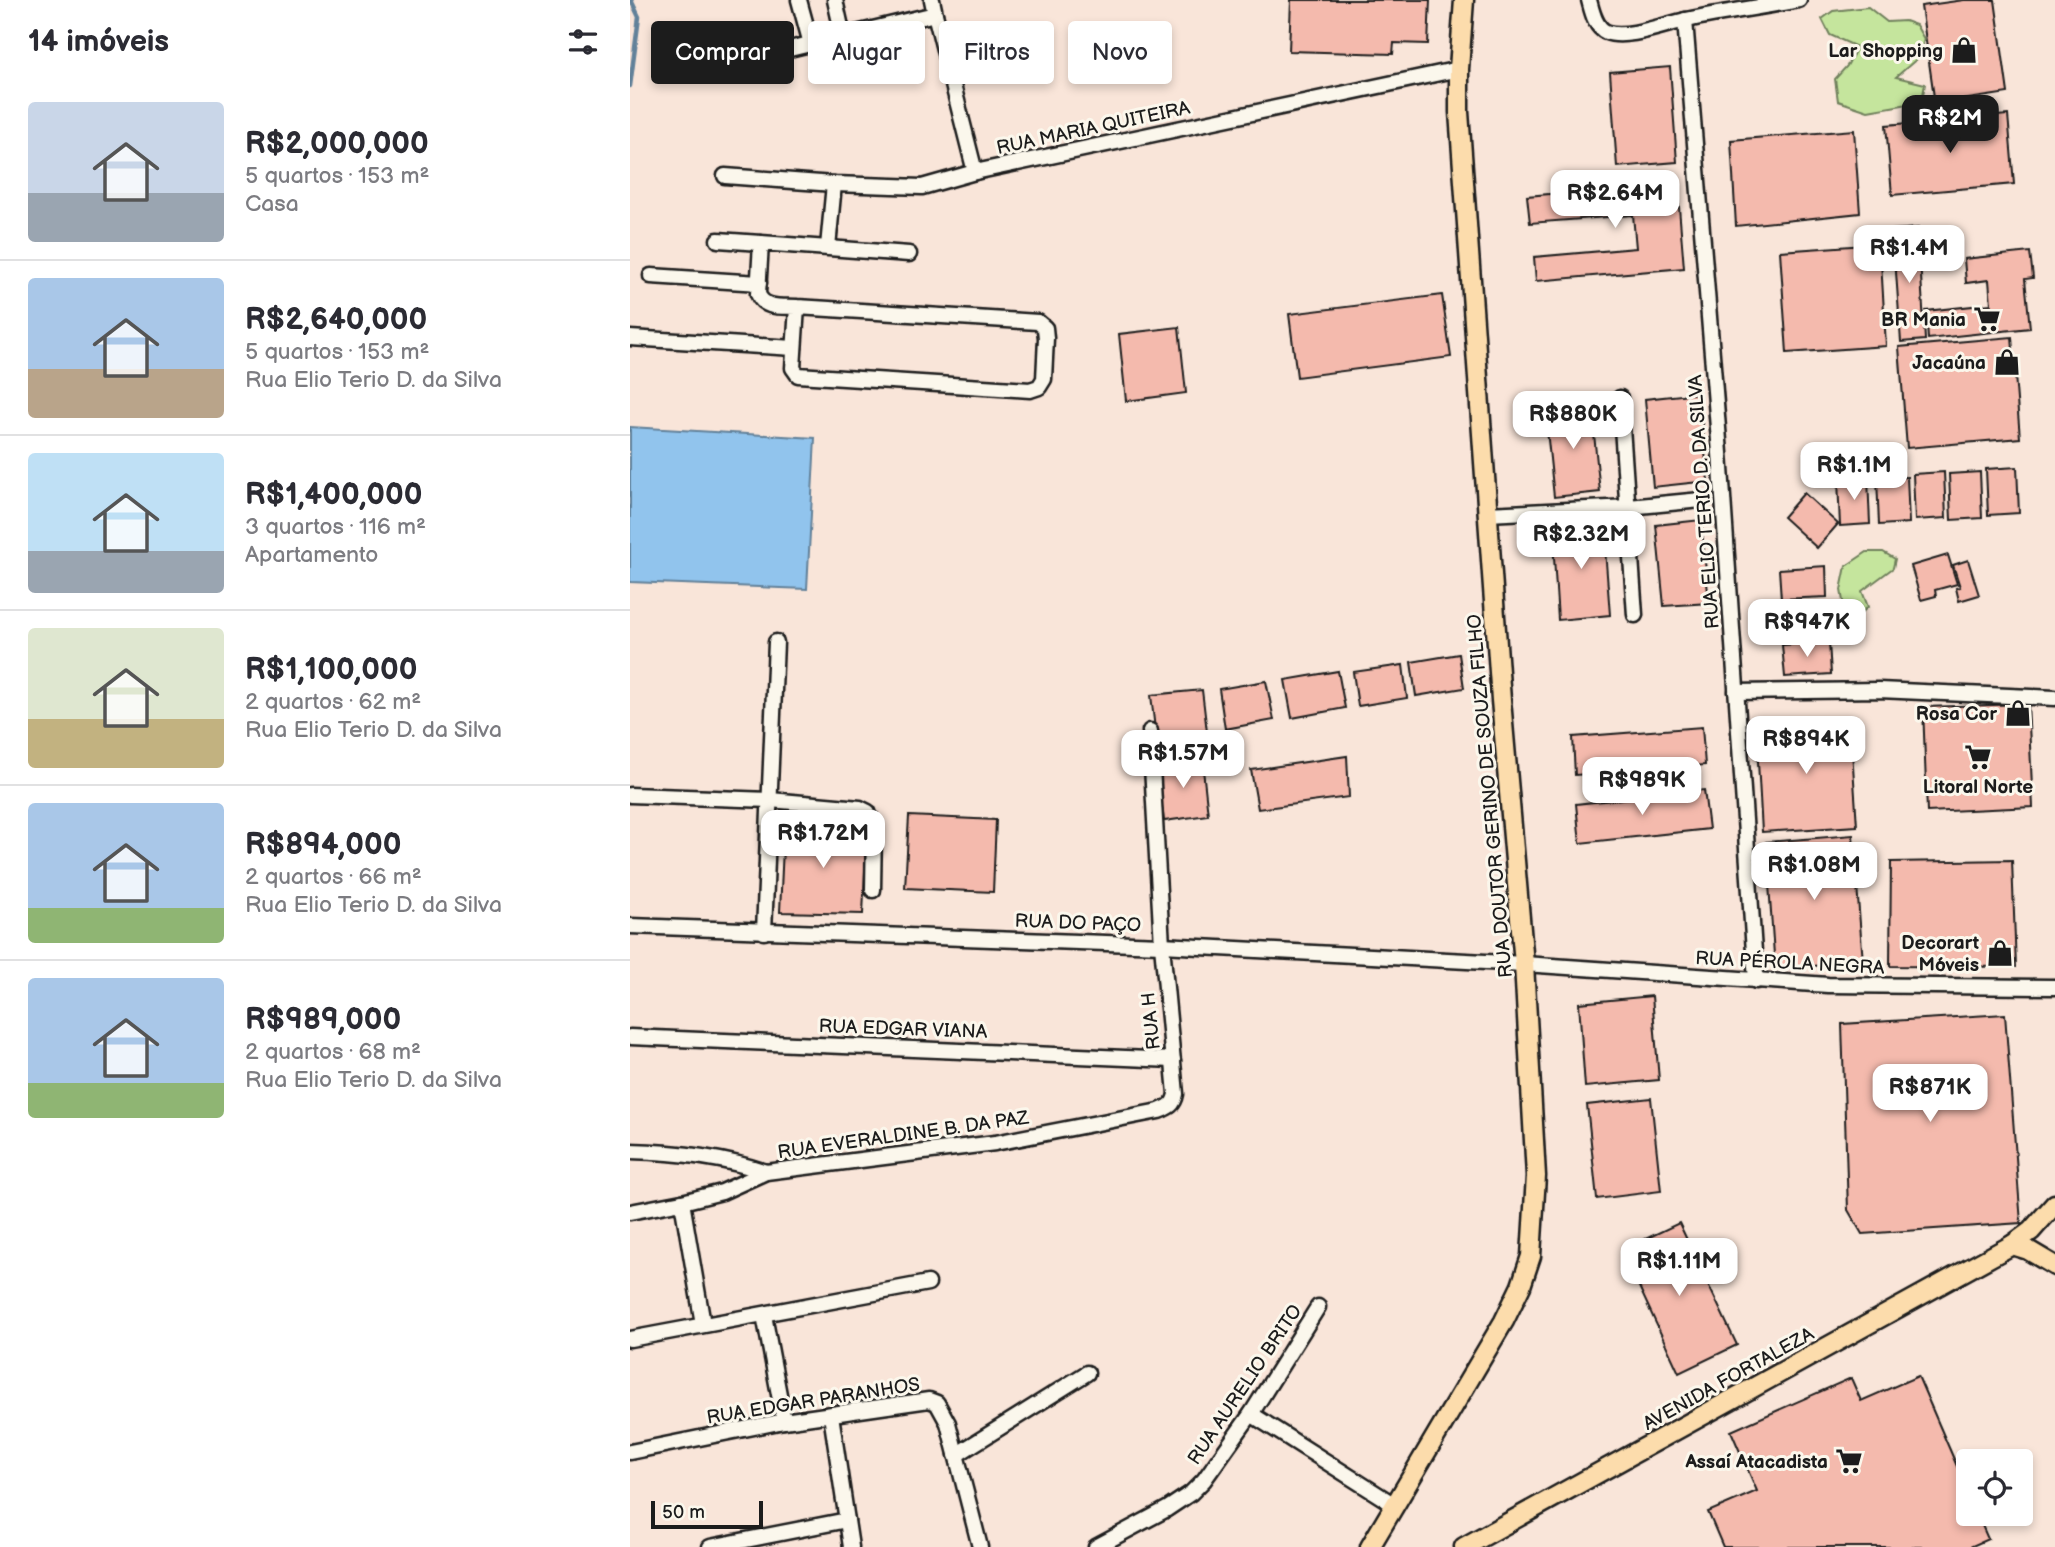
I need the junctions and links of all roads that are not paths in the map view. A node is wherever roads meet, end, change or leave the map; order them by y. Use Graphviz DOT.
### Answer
graph roads {
  1 [pos="799,0"];
  2 [pos="835,0"];
  3 [pos="1464,0"];
  4 [pos="1589,0"];
  5 [pos="1799,0"];
  6 [pos="934,7"];
  7 [pos="1685,20"];
  8 [pos="840,21"];
  9 [pos="890,21"];
  10 [pos="808,33"];
  11 [pos="1459,69"];
  12 [pos="975,172"];
  13 [pos="724,176"];
  14 [pos="834,184"];
  15 [pos="718,240"];
  16 [pos="761,243"];
  17 [pos="828,247"];
  18 [pos="909,254"];
  19 [pos="651,276"];
  20 [pos="759,283"];
  21 [pos="797,307"];
  22 [pos="630,338"];
  23 [pos="794,348"];
  24 [pos="1620,398"];
  25 [pos="1701,500"];
  26 [pos="1629,507"];
  27 [pos="1487,514"];
  28 [pos="1635,615"];
  29 [pos="776,642"];
  30 [pos="1736,692"];
  31 [pos="2055,698"];
  32 [pos="1150,731"];
  33 [pos="630,795"];
  34 [pos="770,800"];
  35 [pos="873,890"];
  36 [pos="630,926"];
  37 [pos="765,932"];
  38 [pos="1162,945"];
  39 [pos="1524,964"];
  40 [pos="1756,981"];
  41 [pos="2055,987"];
  42 [pos="630,1037"];
  43 [pos="1173,1060"];
  44 [pos="1176,1094"];
  45 [pos="630,1151"];
  46 [pos="766,1172"];
  47 [pos="682,1202"];
  48 [pos="2055,1205"];
  49 [pos="630,1212"];
  50 [pos="2012,1245"];
  51 [pos="2055,1266"];
  52 [pos="928,1283"];
  53 [pos="1318,1307"];
  54 [pos="764,1315"];
  55 [pos="703,1324"];
  56 [pos="630,1339"];
  57 [pos="1087,1373"];
  58 [pos="1251,1414"];
  59 [pos="831,1415"];
  60 [pos="784,1421"];
  61 [pos="630,1452"];
  62 [pos="956,1455"];
  63 [pos="1396,1506"];
  64 [pos="847,1520"];
  65 [pos="1374,1545"];
  66 [pos="710,1547"];
  67 [pos="851,1547"];
  68 [pos="981,1547"];
  69 [pos="1096,1547"];
  70 [pos="1464,1547"];
  1 -- 10 [label="street"];
  2 -- 8 [label="street"];
  3 -- 11 [label="main road, RUA DOUTOR GERINO DE SOUZA FILHO"];
  4 -- 7 [label="street"];
  5 -- 7 [label="street"];
  6 -- 9 [label="street, RUA MARIA QUITEIRA"];
  6 -- 12 [label="street, RUA MARIA QUITEIRA"];
  7 -- 30 [label="street, RUA ELIO TERIO D. DA SILVA"];
  11 -- 12 [label="street, RUA MARIA QUITEIRA"];
  11 -- 27 [label="main road, RUA DOUTOR GERINO DE SOUZA FILHO"];
  12 -- 14 [label="street"];
  13 -- 14 [label="street"];
  14 -- 17 [label="street"];
  15 -- 16 [label="street"];
  16 -- 17 [label="street"];
  16 -- 20 [label="street"];
  17 -- 18 [label="street"];
  19 -- 20 [label="street"];
  20 -- 21 [label="street"];
  21 -- 23 [label="street"];
  21 -- 23 [label="street"];
  22 -- 23 [label="street"];
  24 -- 26 [label="street"];
  25 -- 26 [label="street"];
  26 -- 27 [label="street"];
  26 -- 28 [label="street"];
  27 -- 39 [label="main road, RUA DOUTOR GERINO DE SOUZA FILHO"];
  29 -- 34 [label="street"];
  30 -- 31 [label="street"];
  30 -- 40 [label="street, RUA ELIO TERIO D. DA SILVA"];
  32 -- 38 [label="street, RUA H"];
  33 -- 34 [label="street"];
  34 -- 35 [label="street"];
  34 -- 37 [label="street"];
  36 -- 37 [label="street, RUA DO PAÇO"];
  37 -- 38 [label="street, RUA DO PAÇO"];
  38 -- 39 [label="street, RUA DO PAÇO"];
  38 -- 43 [label="street, RUA H"];
  39 -- 40 [label="street, RUA PÉROLA NEGRA"];
  39 -- 63 [label="main road, RUA DOUTOR GERINO DE SOUZA FILHO"];
  40 -- 41 [label="street, RUA PÉROLA NEGRA"];
  42 -- 43 [label="street, RUA EDGAR VIANA"];
  43 -- 44 [label="street, RUA H"];
  44 -- 46 [label="street, RUA EVERALDINE B. DA PAZ"];
  45 -- 46 [label="street"];
  46 -- 47 [label="street, RUA EVERALDINE B. DA PAZ"];
  47 -- 49 [label="street, RUA EVERALDINE B. DA PAZ"];
  47 -- 55 [label="street"];
  48 -- 50 [label="main road, AVENIDA FORTALEZA"];
  50 -- 51 [label="main road"];
  50 -- 70 [label="main road, AVENIDA FORTALEZA"];
  52 -- 54 [label="street"];
  53 -- 58 [label="street, RUA AURELIO BRITO"];
  54 -- 55 [label="street"];
  54 -- 60 [label="street"];
  55 -- 56 [label="street"];
  57 -- 62 [label="street"];
  58 -- 63 [label="street"];
  58 -- 69 [label="street, RUA AURELIO BRITO"];
  59 -- 60 [label="street, RUA EDGAR PARANHOS"];
  59 -- 62 [label="street, RUA EDGAR PARANHOS"];
  59 -- 64 [label="street"];
  60 -- 61 [label="street, RUA EDGAR PARANHOS"];
  62 -- 68 [label="street, RUA EDGAR PARANHOS"];
  63 -- 65 [label="main road, RUA DOUTOR GERINO DE SOUZA FILHO"];
  64 -- 66 [label="street"];
  64 -- 67 [label="street"];
}
